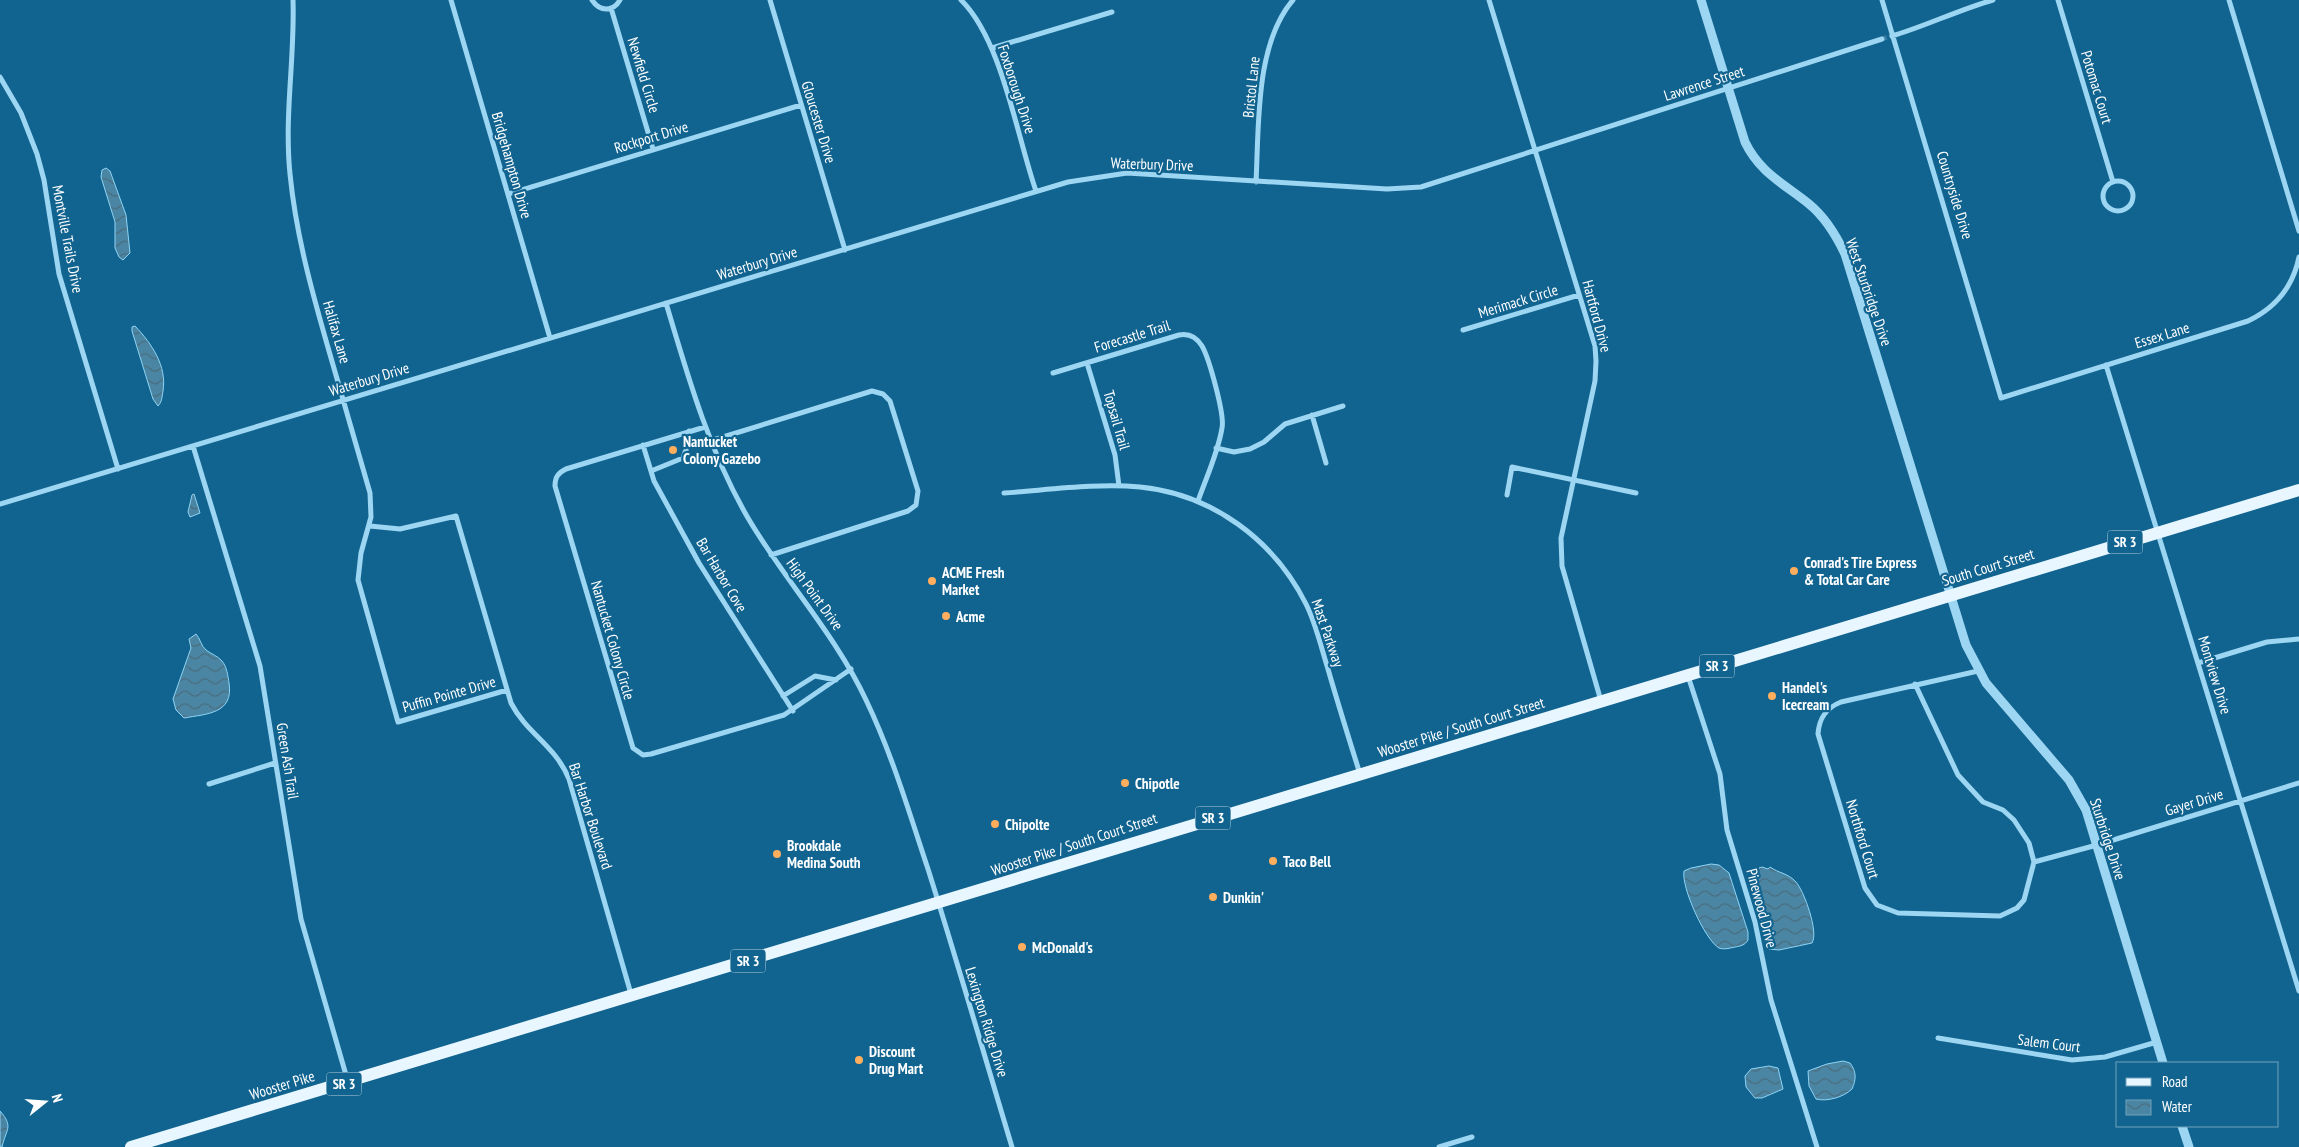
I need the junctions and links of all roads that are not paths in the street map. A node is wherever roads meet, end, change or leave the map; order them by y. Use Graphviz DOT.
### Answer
graph roads {
  1 [pos="293,0"];
  2 [pos="451,0"];
  3 [pos="592,0"];
  4 [pos="620,0"];
  5 [pos="770,0"];
  6 [pos="961,0"];
  7 [pos="1293,0"];
  8 [pos="1489,0"];
  9 [pos="1701,0"];
  10 [pos="1882,0"];
  11 [pos="1993,0"];
  12 [pos="2058,0"];
  13 [pos="2229,0"];
  14 [pos="611,8"];
  15 [pos="1112,12"];
  16 [pos="1892,36"];
  17 [pos="1882,39"];
  18 [pos="992,48"];
  19 [pos="0,77"];
  20 [pos="1728,88"];
  21 [pos="801,105"];
  22 [pos="653,149"];
  23 [pos="1534,150"];
  24 [pos="1256,182"];
  25 [pos="2113,182"];
  26 [pos="1036,192"];
  27 [pos="508,194"];
  28 [pos="2299,231"];
  29 [pos="845,250"];
  30 [pos="2299,257"];
  31 [pos="1579,295"];
  32 [pos="666,303"];
  33 [pos="1463,330"];
  34 [pos="550,338"];
  35 [pos="1087,362"];
  36 [pos="2106,365"];
  37 [pos="1053,373"];
  38 [pos="2001,398"];
  39 [pos="344,400"];
  40 [pos="1343,406"];
  41 [pos="1312,415"];
  42 [pos="705,426"];
  43 [pos="689,431"];
  44 [pos="710,441"];
  45 [pos="643,445"];
  46 [pos="193,446"];
  47 [pos="1216,448"];
  48 [pos="1326,463"];
  49 [pos="118,469"];
  50 [pos="651,471"];
  51 [pos="1574,480"];
  52 [pos="1119,486"];
  53 [pos="2299,490"];
  54 [pos="1004,493"];
  55 [pos="1636,493"];
  56 [pos="1507,495"];
  57 [pos="1198,501"];
  58 [pos="0,504"];
  59 [pos="370,526"];
  60 [pos="2157,532"];
  61 [pos="772,555"];
  62 [pos="1951,596"];
  63 [pos="2299,639"];
  64 [pos="2198,663"];
  65 [pos="851,669"];
  66 [pos="1978,671"];
  67 [pos="1688,675"];
  68 [pos="836,680"];
  69 [pos="1915,684"];
  70 [pos="507,690"];
  71 [pos="783,696"];
  72 [pos="1601,701"];
  73 [pos="793,711"];
  74 [pos="398,722"];
  75 [pos="275,763"];
  76 [pos="1360,774"];
  77 [pos="2299,783"];
  78 [pos="209,784"];
  79 [pos="2241,801"];
  80 [pos="2097,845"];
  81 [pos="2034,862"];
  82 [pos="939,903"];
  83 [pos="2299,991"];
  84 [pos="631,996"];
  85 [pos="556,1019"];
  86 [pos="1938,1038"];
  87 [pos="2157,1042"];
  88 [pos="2163,1062"];
  89 [pos="348,1082"];
  90 [pos="2182,1127"];
  91 [pos="1472,1137"];
  92 [pos="130,1147"];
  93 [pos="1012,1147"];
  94 [pos="1439,1147"];
  95 [pos="1817,1147"];
  96 [pos="2189,1147"];
  1 -- 39 [label="street, Halifax Lane"];
  2 -- 27 [label="street, Bridgehampton Drive"];
  3 -- 14 [label="street"];
  4 -- 14 [label="street"];
  5 -- 21 [label="street, Gloucester Drive"];
  6 -- 18 [label="street, Foxborough Drive"];
  7 -- 24 [label="street, Bristol Lane"];
  8 -- 23 [label="street, Hartford Drive"];
  9 -- 20 [label="street, West Sturbridge Drive"];
  10 -- 16 [label="street, Countryside Drive"];
  11 -- 16 [label="street"];
  12 -- 25 [label="street, Potomac Court"];
  13 -- 28 [label="street"];
  14 -- 22 [label="street, Newfield Circle"];
  15 -- 18 [label="street"];
  16 -- 38 [label="street, Countryside Drive"];
  17 -- 20 [label="street, Lawrence Street"];
  18 -- 26 [label="street, Foxborough Drive"];
  19 -- 49 [label="street, Montville Trails Drive"];
  20 -- 23 [label="street, Lawrence Street"];
  20 -- 62 [label="street, West Sturbridge Drive"];
  21 -- 22 [label="street, Rockport Drive"];
  21 -- 29 [label="street, Gloucester Drive"];
  22 -- 27 [label="street, Rockport Drive"];
  23 -- 24 [label="street, Waterbury Drive"];
  23 -- 31 [label="street, Hartford Drive"];
  24 -- 26 [label="street, Waterbury Drive"];
  25 -- 25 [label="street"];
  26 -- 29 [label="street, Waterbury Drive"];
  27 -- 34 [label="street, Bridgehampton Drive"];
  29 -- 32 [label="street, Waterbury Drive"];
  30 -- 36 [label="street, Essex Lane"];
  31 -- 33 [label="street, Merimack Circle"];
  31 -- 51 [label="street, Hartford Drive"];
  32 -- 34 [label="street, Waterbury Drive"];
  32 -- 42 [label="street, High Point Drive"];
  34 -- 39 [label="street, Waterbury Drive"];
  35 -- 37 [label="street, Forecastle Trail"];
  35 -- 47 [label="street, Forecastle Trail"];
  35 -- 52 [label="street, Topsail Trail"];
  36 -- 38 [label="street, Essex Lane"];
  36 -- 60 [label="street, Montview Drive"];
  39 -- 46 [label="street, Waterbury Drive"];
  39 -- 59 [label="street, Halifax Lane"];
  40 -- 41 [label="street"];
  41 -- 47 [label="street"];
  41 -- 48 [label="street"];
  42 -- 43 [label="street, Nantucket Colony Circle"];
  42 -- 44 [label="street, High Point Drive"];
  43 -- 45 [label="street, Nantucket Colony Circle"];
  43 -- 50 [label="street"];
  44 -- 61 [label="street, High Point Drive"];
  44 -- 61 [label="street"];
  45 -- 50 [label="street, Bar Harbor Cove"];
  45 -- 73 [label="street, Nantucket Colony Circle"];
  46 -- 49 [label="street, Waterbury Drive"];
  46 -- 75 [label="street, Green Ash Trail"];
  47 -- 57 [label="street, Forecastle Trail"];
  49 -- 58 [label="street, Waterbury Drive"];
  50 -- 71 [label="street, Bar Harbor Cove"];
  51 -- 55 [label="street"];
  51 -- 56 [label="street"];
  51 -- 72 [label="street, Hartford Drive"];
  52 -- 54 [label="street, Mast Parkway"];
  52 -- 57 [label="street, Mast Parkway"];
  53 -- 60 [label="main road, South Court Street / SR 3"];
  57 -- 76 [label="street, Mast Parkway"];
  59 -- 70 [label="street, Bar Harbor Boulevard"];
  59 -- 74 [label="street, Halifax Lane"];
  60 -- 62 [label="main road, South Court Street / SR 3"];
  60 -- 64 [label="street, Montview Drive"];
  61 -- 65 [label="street, High Point Drive"];
  62 -- 66 [label="street, Sturbridge Drive"];
  62 -- 67 [label="main road, South Court Street / SR 3"];
  63 -- 64 [label="street"];
  64 -- 79 [label="street, Montview Drive"];
  65 -- 68 [label="street, Nantucket Colony Circle"];
  65 -- 82 [label="street, High Point Drive"];
  66 -- 69 [label="street, Northford Court"];
  66 -- 80 [label="street, Sturbridge Drive"];
  67 -- 72 [label="main road, South Court Street / SR 3"];
  67 -- 95 [label="street, Pinewood Drive"];
  68 -- 71 [label="street"];
  68 -- 73 [label="street, Nantucket Colony Circle"];
  69 -- 81 [label="street"];
  69 -- 81 [label="street, Northford Court"];
  70 -- 74 [label="street, Puffin Pointe Drive"];
  70 -- 84 [label="street, Bar Harbor Boulevard"];
  71 -- 73 [label="street, Bar Harbor Cove"];
  72 -- 76 [label="main road, Wooster Pike / South Court Street / SR 3"];
  75 -- 78 [label="street"];
  75 -- 89 [label="street, Green Ash Trail"];
  76 -- 82 [label="main road, Wooster Pike / South Court Street / SR 3"];
  77 -- 79 [label="street, Gayer Drive"];
  79 -- 80 [label="street, Gayer Drive"];
  79 -- 83 [label="street, Montview Drive"];
  80 -- 81 [label="street"];
  80 -- 87 [label="street, Sturbridge Drive"];
  82 -- 84 [label="main road, Wooster Pike / South Court Street / SR 3"];
  82 -- 93 [label="street, Lexington Ridge Drive"];
  84 -- 85 [label="main road, Wooster Pike / South Court Street / SR 3"];
  85 -- 89 [label="main road, Wooster Pike / SR 3"];
  86 -- 87 [label="street, Salem Court"];
  87 -- 88 [label="street, Sturbridge Drive"];
  89 -- 92 [label="main road, Wooster Pike / SR 3"];
  90 -- 96 [label="street"];
  91 -- 94 [label="street"];
}
